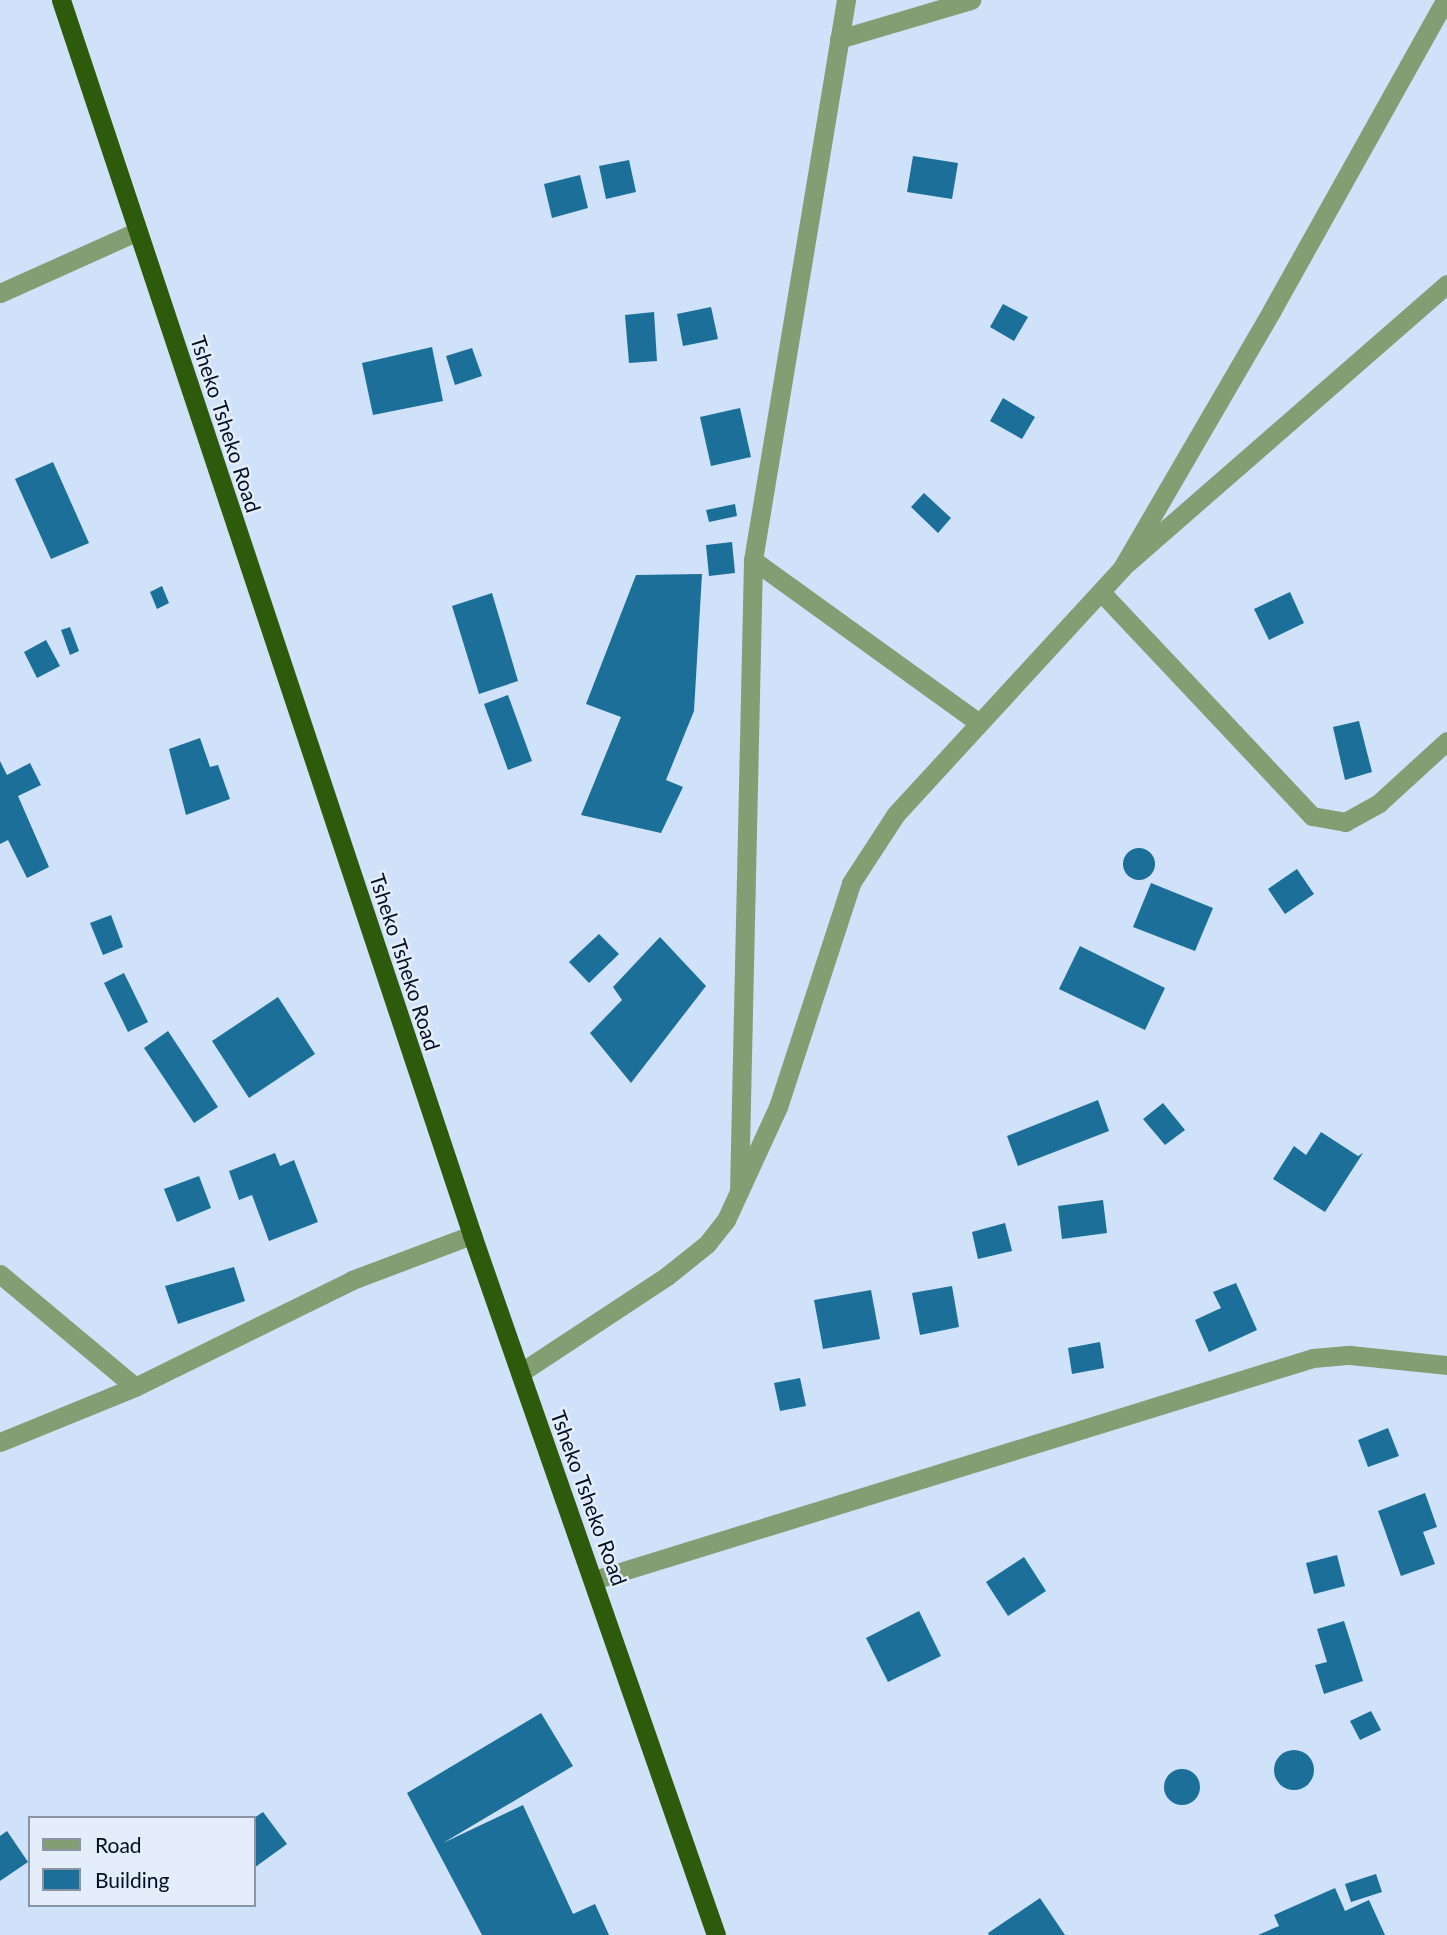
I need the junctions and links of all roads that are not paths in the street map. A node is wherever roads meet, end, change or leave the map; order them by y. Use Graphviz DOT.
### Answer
graph roads {
  1 [pos="61,0"];
  2 [pos="846,0"];
  3 [pos="971,0"];
  4 [pos="1445,0"];
  5 [pos="839,39"];
  6 [pos="138,231"];
  7 [pos="1447,284"];
  8 [pos="0,293"];
  9 [pos="753,560"];
  10 [pos="1122,568"];
  11 [pos="1101,593"];
  12 [pos="978,722"];
  13 [pos="1447,741"];
  14 [pos="739,1194"];
  15 [pos="471,1235"];
  16 [pos="0,1274"];
  17 [pos="1447,1365"];
  18 [pos="520,1373"];
  19 [pos="135,1387"];
  20 [pos="0,1442"];
  21 [pos="594,1580"];
  22 [pos="716,1935"];
  1 -- 6 [label="highway, Tsheko Tsheko Road"];
  2 -- 5 [label="street"];
  3 -- 5 [label="street"];
  4 -- 10 [label="street"];
  5 -- 9 [label="street"];
  6 -- 8 [label="street"];
  6 -- 15 [label="highway, Tsheko Tsheko Road"];
  7 -- 10 [label="street"];
  9 -- 12 [label="street"];
  9 -- 14 [label="street"];
  10 -- 11 [label="street"];
  11 -- 12 [label="street"];
  11 -- 13 [label="street"];
  12 -- 14 [label="street"];
  14 -- 18 [label="street"];
  15 -- 18 [label="highway, Tsheko Tsheko Road"];
  15 -- 19 [label="street"];
  16 -- 19 [label="street"];
  17 -- 21 [label="street"];
  18 -- 21 [label="highway, Tsheko Tsheko Road"];
  19 -- 20 [label="street"];
  21 -- 22 [label="highway, Tsheko Tsheko Road"];
}
